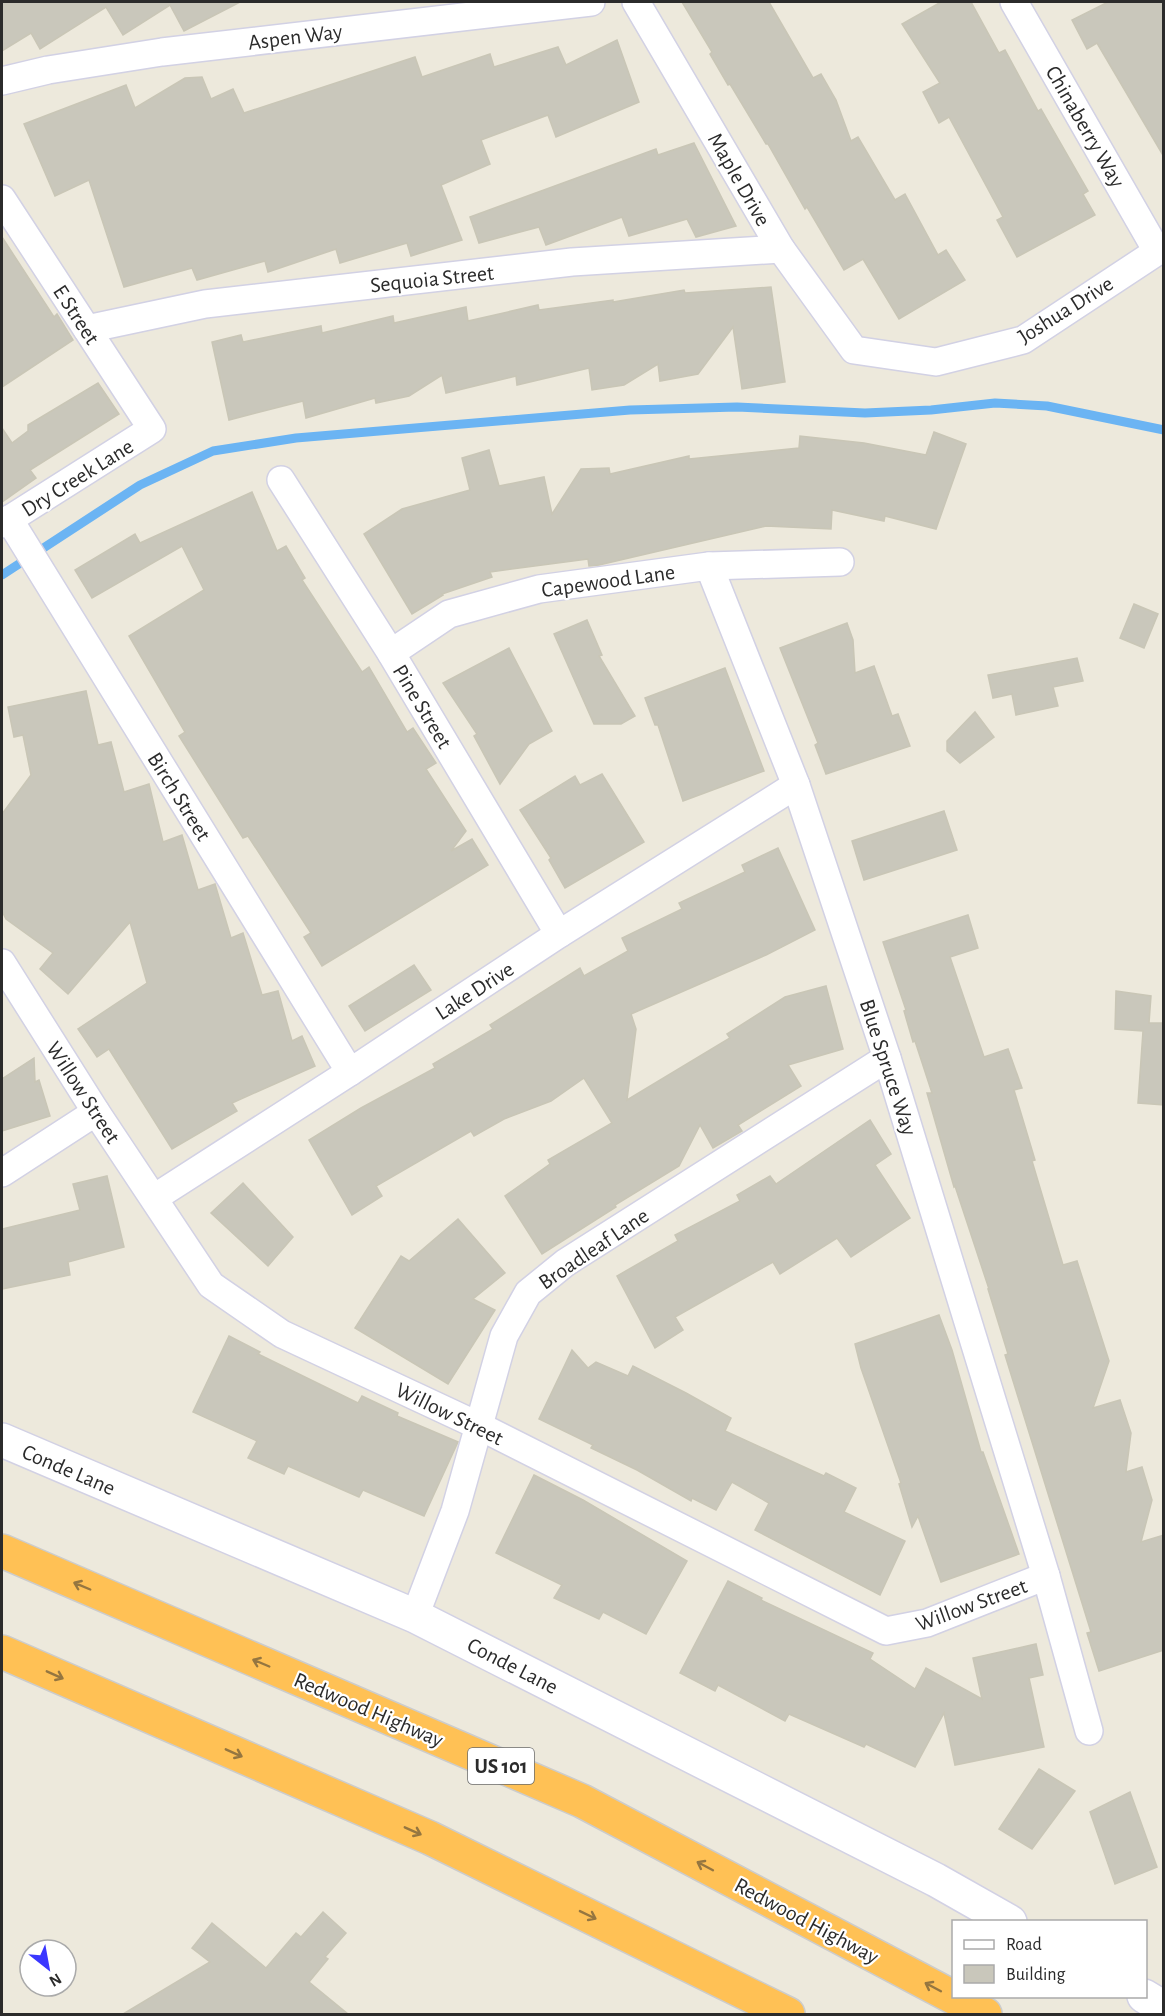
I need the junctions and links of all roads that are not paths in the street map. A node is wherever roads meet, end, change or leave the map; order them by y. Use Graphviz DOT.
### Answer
graph roads {
  1 [pos="591,2"];
  2 [pos="636,2"];
  3 [pos="1014,2"];
  4 [pos="2,81"];
  5 [pos="2,199"];
  6 [pos="781,249"];
  7 [pos="1160,249"];
  8 [pos="87,329"];
  9 [pos="854,350"];
  10 [pos="152,429"];
  11 [pos="281,480"];
  12 [pos="10,526"];
  13 [pos="840,562"];
  14 [pos="708,566"];
  15 [pos="391,653"];
  16 [pos="796,785"];
  17 [pos="559,934"];
  18 [pos="2,963"];
  19 [pos="887,1058"];
  20 [pos="350,1072"];
  21 [pos="96,1112"];
  22 [pos="2,1173"];
  23 [pos="154,1198"];
  24 [pos="479,1426"];
  25 [pos="2,1440"];
  26 [pos="2,1551"];
  27 [pos="1046,1576"];
  28 [pos="415,1616"];
  29 [pos="2,1652"];
  30 [pos="1089,1731"];
  31 [pos="1007,1920"];
  32 [pos="952,1997"];
  33 [pos="955,1998"];
  34 [pos="1147,1998"];
  35 [pos="1164,2007"];
  36 [pos="788,2014"];
  37 [pos="985,2014"];
  1 -- 4 [label="street, Aspen Way"];
  2 -- 6 [label="street, Maple Drive"];
  3 -- 7 [label="street, Chinaberry Way"];
  5 -- 8 [label="street, E Street"];
  6 -- 8 [label="street, Sequoia Street"];
  6 -- 9 [label="street, Maple Drive"];
  7 -- 9 [label="street, Joshua Drive"];
  8 -- 10 [label="street, E Street"];
  10 -- 12 [label="street, Dry Creek Lane"];
  11 -- 15 [label="street, Pine Street"];
  12 -- 20 [label="street, Birch Street"];
  13 -- 14 [label="street, Capewood Lane"];
  14 -- 15 [label="street, Capewood Lane"];
  14 -- 16 [label="street, Blue Spruce Way"];
  15 -- 17 [label="street, Pine Street"];
  16 -- 17 [label="street, Lake Drive"];
  16 -- 19 [label="street, Blue Spruce Way"];
  17 -- 20 [label="street, Lake Drive"];
  18 -- 21 [label="street, Willow Street"];
  19 -- 24 [label="street, Broadleaf Lane"];
  19 -- 27 [label="street, Blue Spruce Way"];
  20 -- 23 [label="street, Lake Drive"];
  21 -- 22 [label="street"];
  21 -- 23 [label="street, Willow Street"];
  23 -- 24 [label="street, Willow Street"];
  24 -- 27 [label="street, Willow Street"];
  24 -- 28 [label="street, Broadleaf Lane"];
  25 -- 28 [label="street, Conde Lane"];
  32 -- 26 [label="highway, Redwood Highway / US 101, one-way"];
  27 -- 30 [label="street"];
  28 -- 31 [label="street, Conde Lane"];
  29 -- 36 [label="highway, one-way"];
  37 -- 33 [label="highway, Redwood Highway / US 101, one-way"];
  34 -- 35 [label="street"];
}
